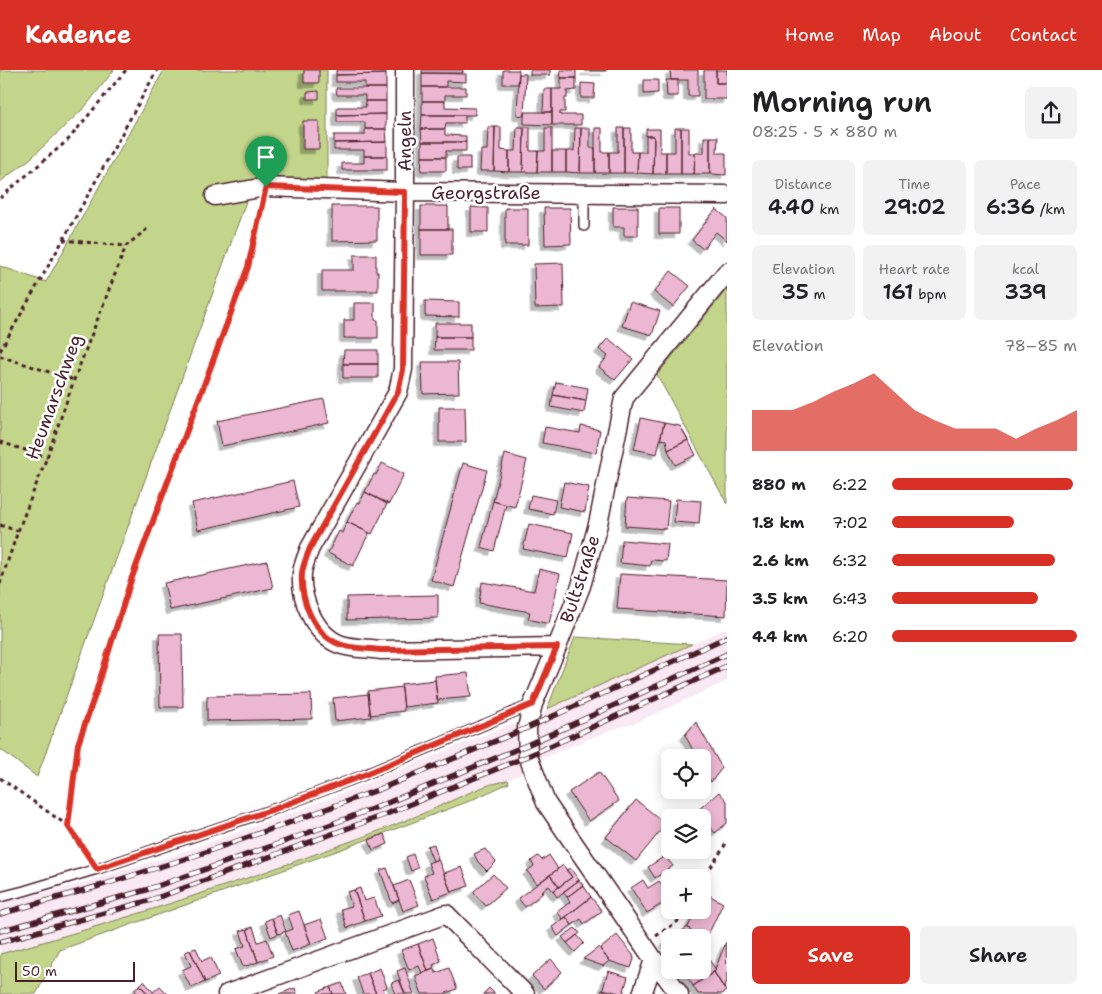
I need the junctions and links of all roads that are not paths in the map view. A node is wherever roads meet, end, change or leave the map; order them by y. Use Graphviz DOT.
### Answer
graph roads {
  1 [pos="405,70"];
  2 [pos="405,192"];
  3 [pos="584,194"];
  4 [pos="727,194"];
  5 [pos="215,196"];
  6 [pos="584,226"];
  7 [pos="727,272"];
  8 [pos="557,647"];
  9 [pos="533,704"];
  10 [pos="0,897"];
  11 [pos="654,960"];
  12 [pos="235,992"];
  13 [pos="525,994"];
  14 [pos="642,994"];
  15 [pos="680,994"];
  1 -- 2 [label="street, Angeln"];
  2 -- 3 [label="street, Georgstraße"];
  2 -- 5 [label="street, Georgstraße"];
  2 -- 8 [label="street, Angeln"];
  3 -- 4 [label="street, Georgstraße"];
  3 -- 6 [label="lane"];
  7 -- 8 [label="street, Bultstraße"];
  8 -- 9 [label="street, Bultstraße"];
  9 -- 10 [label="lane"];
  9 -- 11 [label="street, Bultstraße"];
  11 -- 14 [label="street"];
  11 -- 15 [label="street, Bultstraße"];
  12 -- 13 [label="street"];
}
